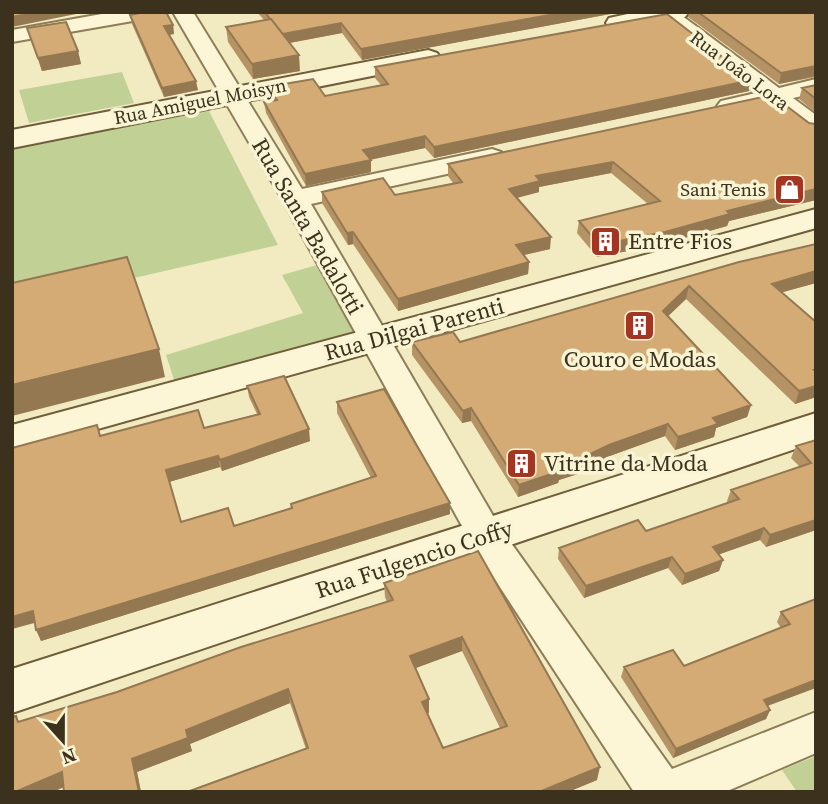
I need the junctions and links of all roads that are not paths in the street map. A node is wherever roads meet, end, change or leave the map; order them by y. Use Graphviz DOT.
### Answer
graph roads {
  1 [pos="150,12"];
  2 [pos="183,12"];
  3 [pos="669,13"];
  4 [pos="599,27"];
  5 [pos="12,36"];
  6 [pos="449,54"];
  7 [pos="816,86"];
  8 [pos="232,94"];
  9 [pos="774,96"];
  10 [pos="706,111"];
  11 [pos="816,127"];
  12 [pos="12,139"];
  13 [pos="514,152"];
  14 [pos="295,199"];
  15 [pos="816,218"];
  16 [pos="373,340"];
  17 [pos="816,427"];
  18 [pos="12,439"];
  19 [pos="486,536"];
  20 [pos="12,691"];
  21 [pos="816,732"];
  22 [pos="661,792"];
  23 [pos="671,792"];
  1 -- 5 [label="street"];
  2 -- 8 [label="street, Rua Santa Badalotti"];
  3 -- 4 [label="street"];
  3 -- 9 [label="street, Rua João Lora"];
  6 -- 8 [label="street, Rua Amiguel Moisyn"];
  7 -- 9 [label="street"];
  8 -- 12 [label="street, Rua Amiguel Moisyn"];
  8 -- 14 [label="street, Rua Santa Badalotti"];
  9 -- 10 [label="street"];
  9 -- 11 [label="street, Rua João Lora"];
  13 -- 14 [label="street"];
  14 -- 16 [label="street, Rua Santa Badalotti"];
  15 -- 16 [label="street, Rua Dilgai Parenti"];
  16 -- 18 [label="street, Rua Dilgai Parenti"];
  16 -- 19 [label="street, Rua Santa Badalotti"];
  17 -- 19 [label="street, Rua Fulgencio Coffy"];
  19 -- 20 [label="street, Rua Fulgencio Coffy"];
  19 -- 22 [label="street, Rua Santa Badalotti"];
  21 -- 23 [label="street"];
}
